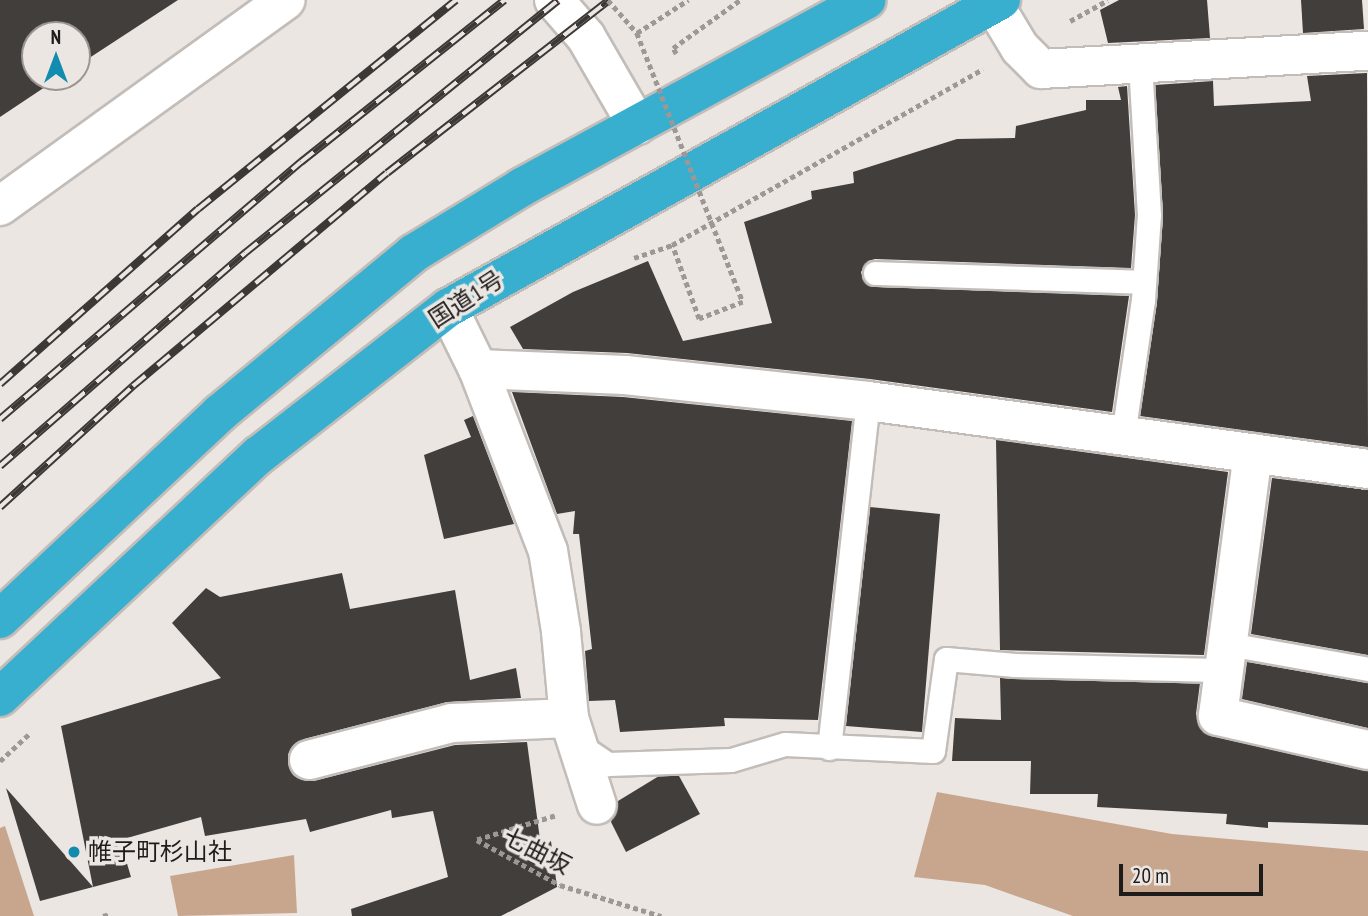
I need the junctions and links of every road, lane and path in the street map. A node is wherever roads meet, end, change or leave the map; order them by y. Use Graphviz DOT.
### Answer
graph roads {
  1 [pos="286,0"];
  2 [pos="554,0"];
  3 [pos="608,0"];
  4 [pos="688,0"];
  5 [pos="740,0"];
  6 [pos="867,0"];
  7 [pos="995,1"];
  8 [pos="638,33"];
  9 [pos="673,48"];
  10 [pos="1368,51"];
  11 [pos="1140,63"];
  12 [pos="638,125"];
  13 [pos="0,206"];
  14 [pos="672,245"];
  15 [pos="876,273"];
  16 [pos="1144,282"];
  17 [pos="447,307"];
  18 [pos="478,369"];
  19 [pos="868,401"];
  20 [pos="1123,435"];
  21 [pos="1253,453"];
  22 [pos="1368,468"];
  23 [pos="0,619"];
  24 [pos="1226,657"];
  25 [pos="1368,669"];
  26 [pos="0,697"];
  27 [pos="572,730"];
  28 [pos="829,748"];
  29 [pos="1368,750"];
  30 [pos="309,760"];
  31 [pos="597,805"];
  32 [pos="110,914"];
  33 [pos="103,916"];
  34 [pos="662,916"];
  1 -- 13 [label="street"];
  2 -- 12 [label="street"];
  3 -- 8 [label="path, bridge"];
  4 -- 8 [label="path"];
  5 -- 9 [label="path"];
  6 -- 12 [label="highway"];
  7 -- 11 [label="street"];
  7 -- 17 [label="highway, 国道1号"];
  8 -- 14 [label="path, bridge"];
  10 -- 11 [label="street"];
  11 -- 16 [label="lane"];
  12 -- 23 [label="highway"];
  15 -- 16 [label="lane"];
  16 -- 20 [label="lane"];
  17 -- 18 [label="street"];
  17 -- 26 [label="highway, 国道1号"];
  18 -- 19 [label="street"];
  18 -- 27 [label="street"];
  19 -- 20 [label="street"];
  19 -- 28 [label="lane"];
  20 -- 21 [label="street"];
  21 -- 22 [label="street"];
  21 -- 24 [label="street"];
  24 -- 25 [label="lane"];
  24 -- 28 [label="lane"];
  24 -- 29 [label="street"];
  27 -- 28 [label="lane"];
  27 -- 30 [label="street"];
  27 -- 31 [label="street"];
  31 -- 34 [label="path, 七曲坂"];
  32 -- 33 [label="path"];
}
